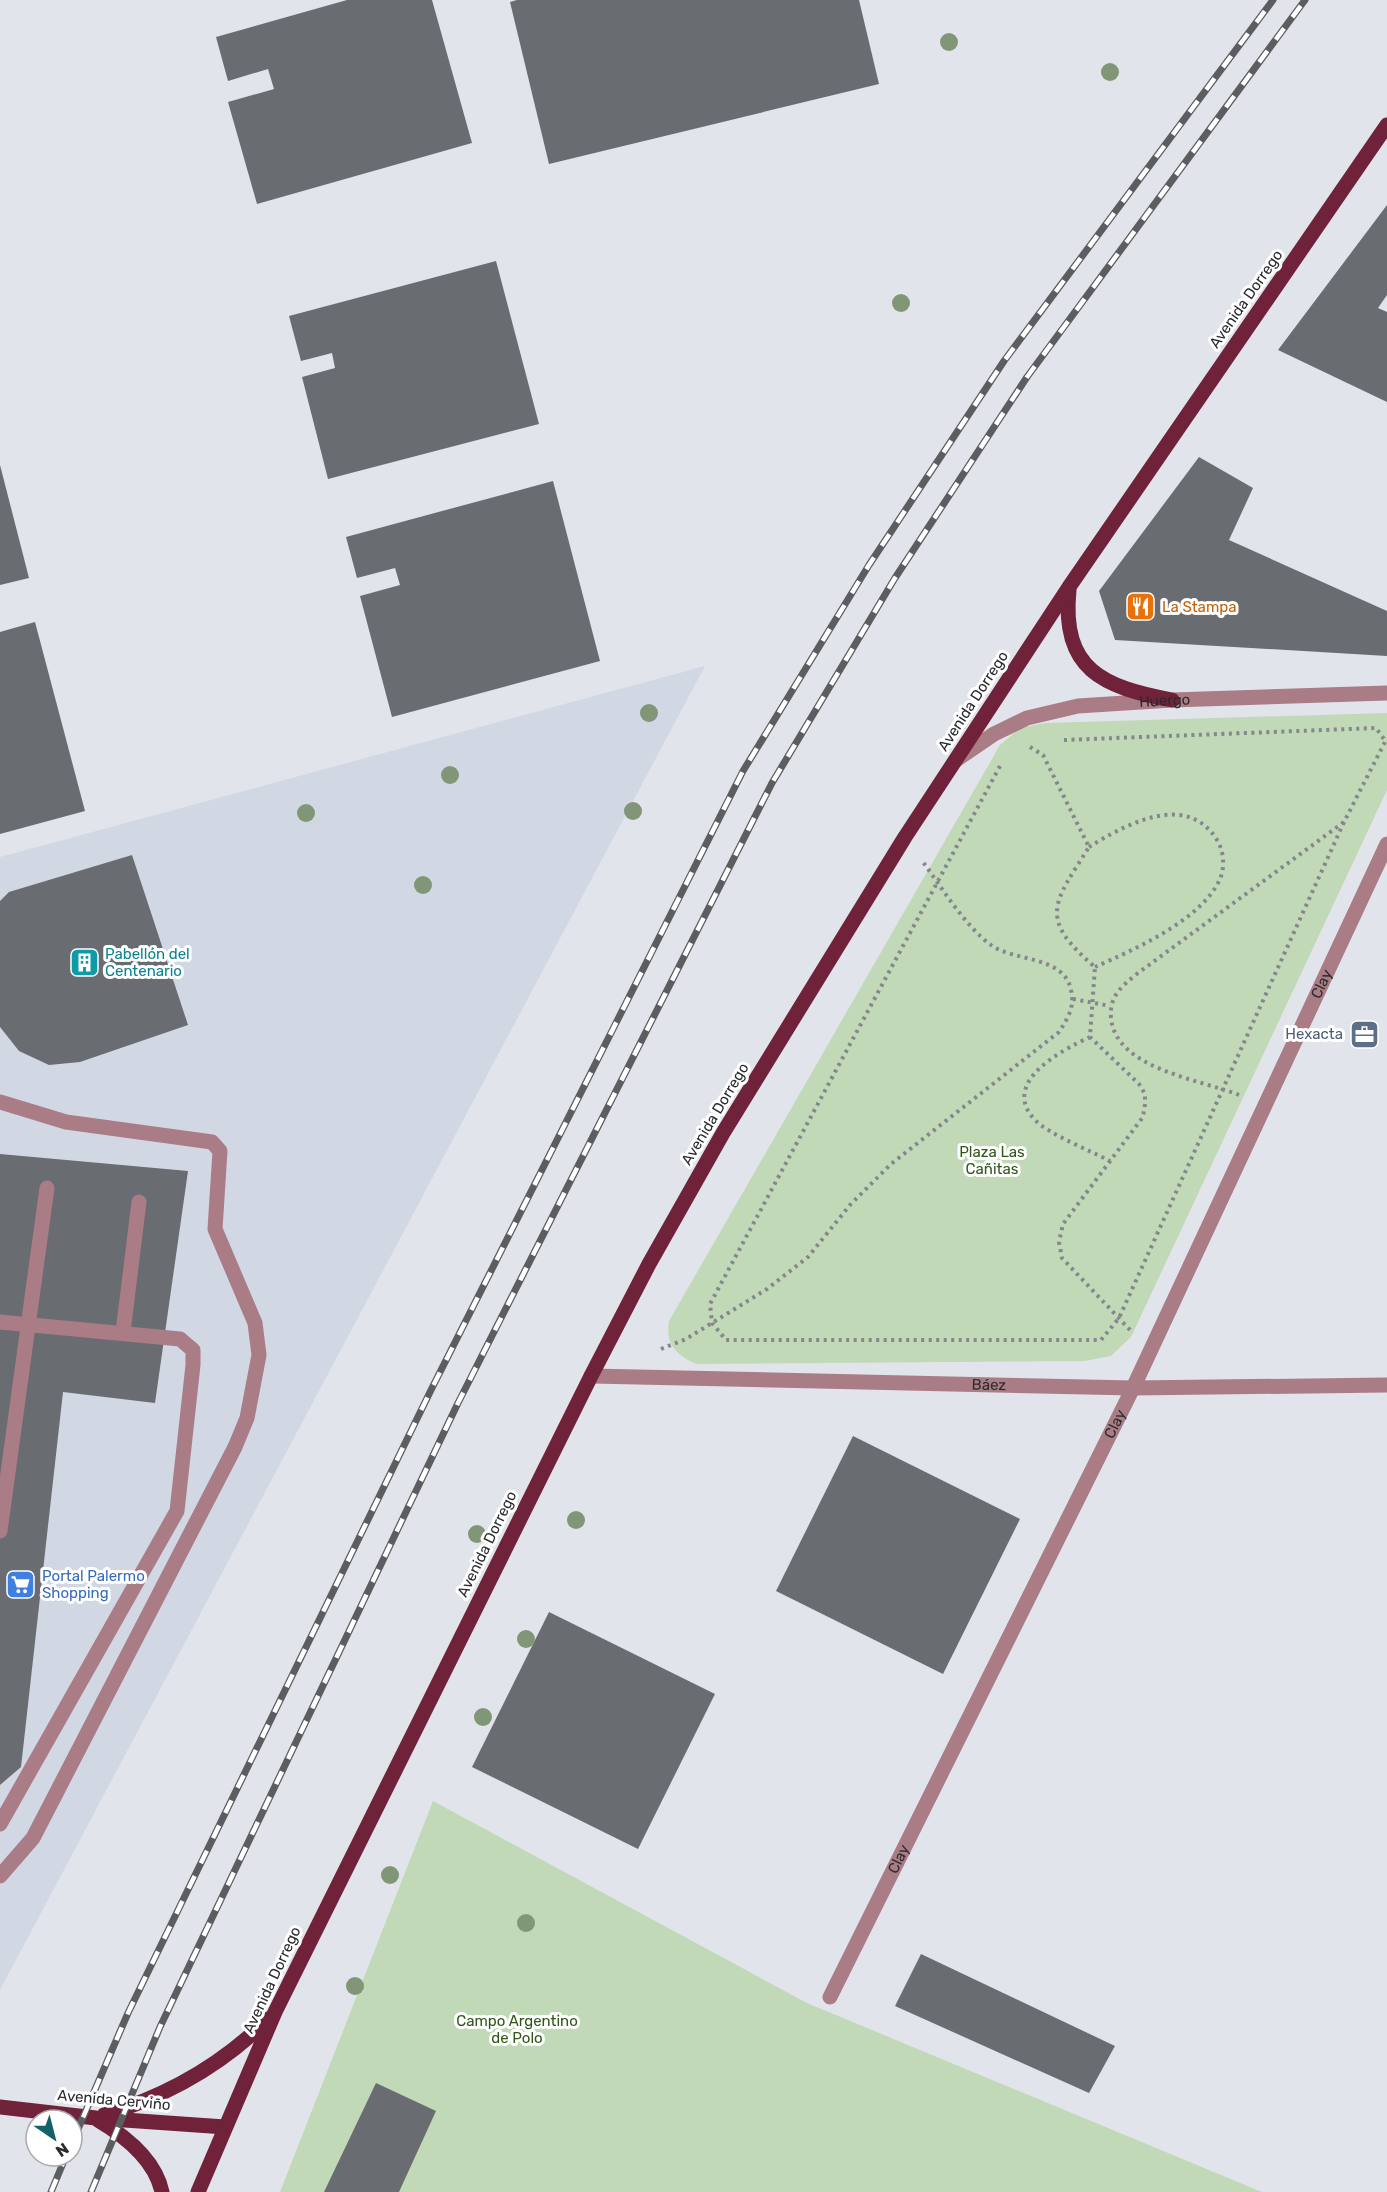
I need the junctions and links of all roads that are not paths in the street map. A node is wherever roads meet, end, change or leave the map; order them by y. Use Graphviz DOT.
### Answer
graph roads {
  1 [pos="1387,125"];
  2 [pos="1069,587"];
  3 [pos="1387,693"];
  4 [pos="1172,700"];
  5 [pos="956,760"];
  6 [pos="1387,844"];
  7 [pos="0,1102"];
  8 [pos="47,1188"];
  9 [pos="139,1202"];
  10 [pos="0,1322"];
  11 [pos="28,1325"];
  12 [pos="131,1333"];
  13 [pos="591,1376"];
  14 [pos="1387,1385"];
  15 [pos="1133,1388"];
  16 [pos="0,1532"];
  17 [pos="0,1824"];
  18 [pos="0,1876"];
  19 [pos="830,1997"];
  20 [pos="275,2012"];
  21 [pos="0,2107"];
  22 [pos="96,2118"];
  23 [pos="225,2127"];
  24 [pos="162,2192"];
  25 [pos="198,2192"];
  1 -- 2 [label="main road, Avenida Dorrego"];
  2 -- 4 [label="main road"];
  2 -- 5 [label="main road, Avenida Dorrego"];
  3 -- 4 [label="street, Huergo"];
  4 -- 5 [label="street, Huergo"];
  5 -- 13 [label="main road, Avenida Dorrego"];
  6 -- 15 [label="street, Clay"];
  7 -- 18 [label="street"];
  8 -- 11 [label="street"];
  9 -- 12 [label="street"];
  10 -- 11 [label="street"];
  11 -- 12 [label="street"];
  11 -- 16 [label="street"];
  12 -- 17 [label="street"];
  13 -- 15 [label="street, Báez"];
  13 -- 20 [label="main road, Avenida Dorrego"];
  14 -- 15 [label="street, Báez"];
  15 -- 19 [label="street, Clay"];
  20 -- 22 [label="main road"];
  20 -- 23 [label="main road, Avenida Dorrego"];
  21 -- 22 [label="main road, Avenida Cerviño"];
  22 -- 23 [label="main road, Avenida Cerviño"];
  22 -- 24 [label="main road"];
  23 -- 25 [label="main road, Avenida Dorrego"];
}
